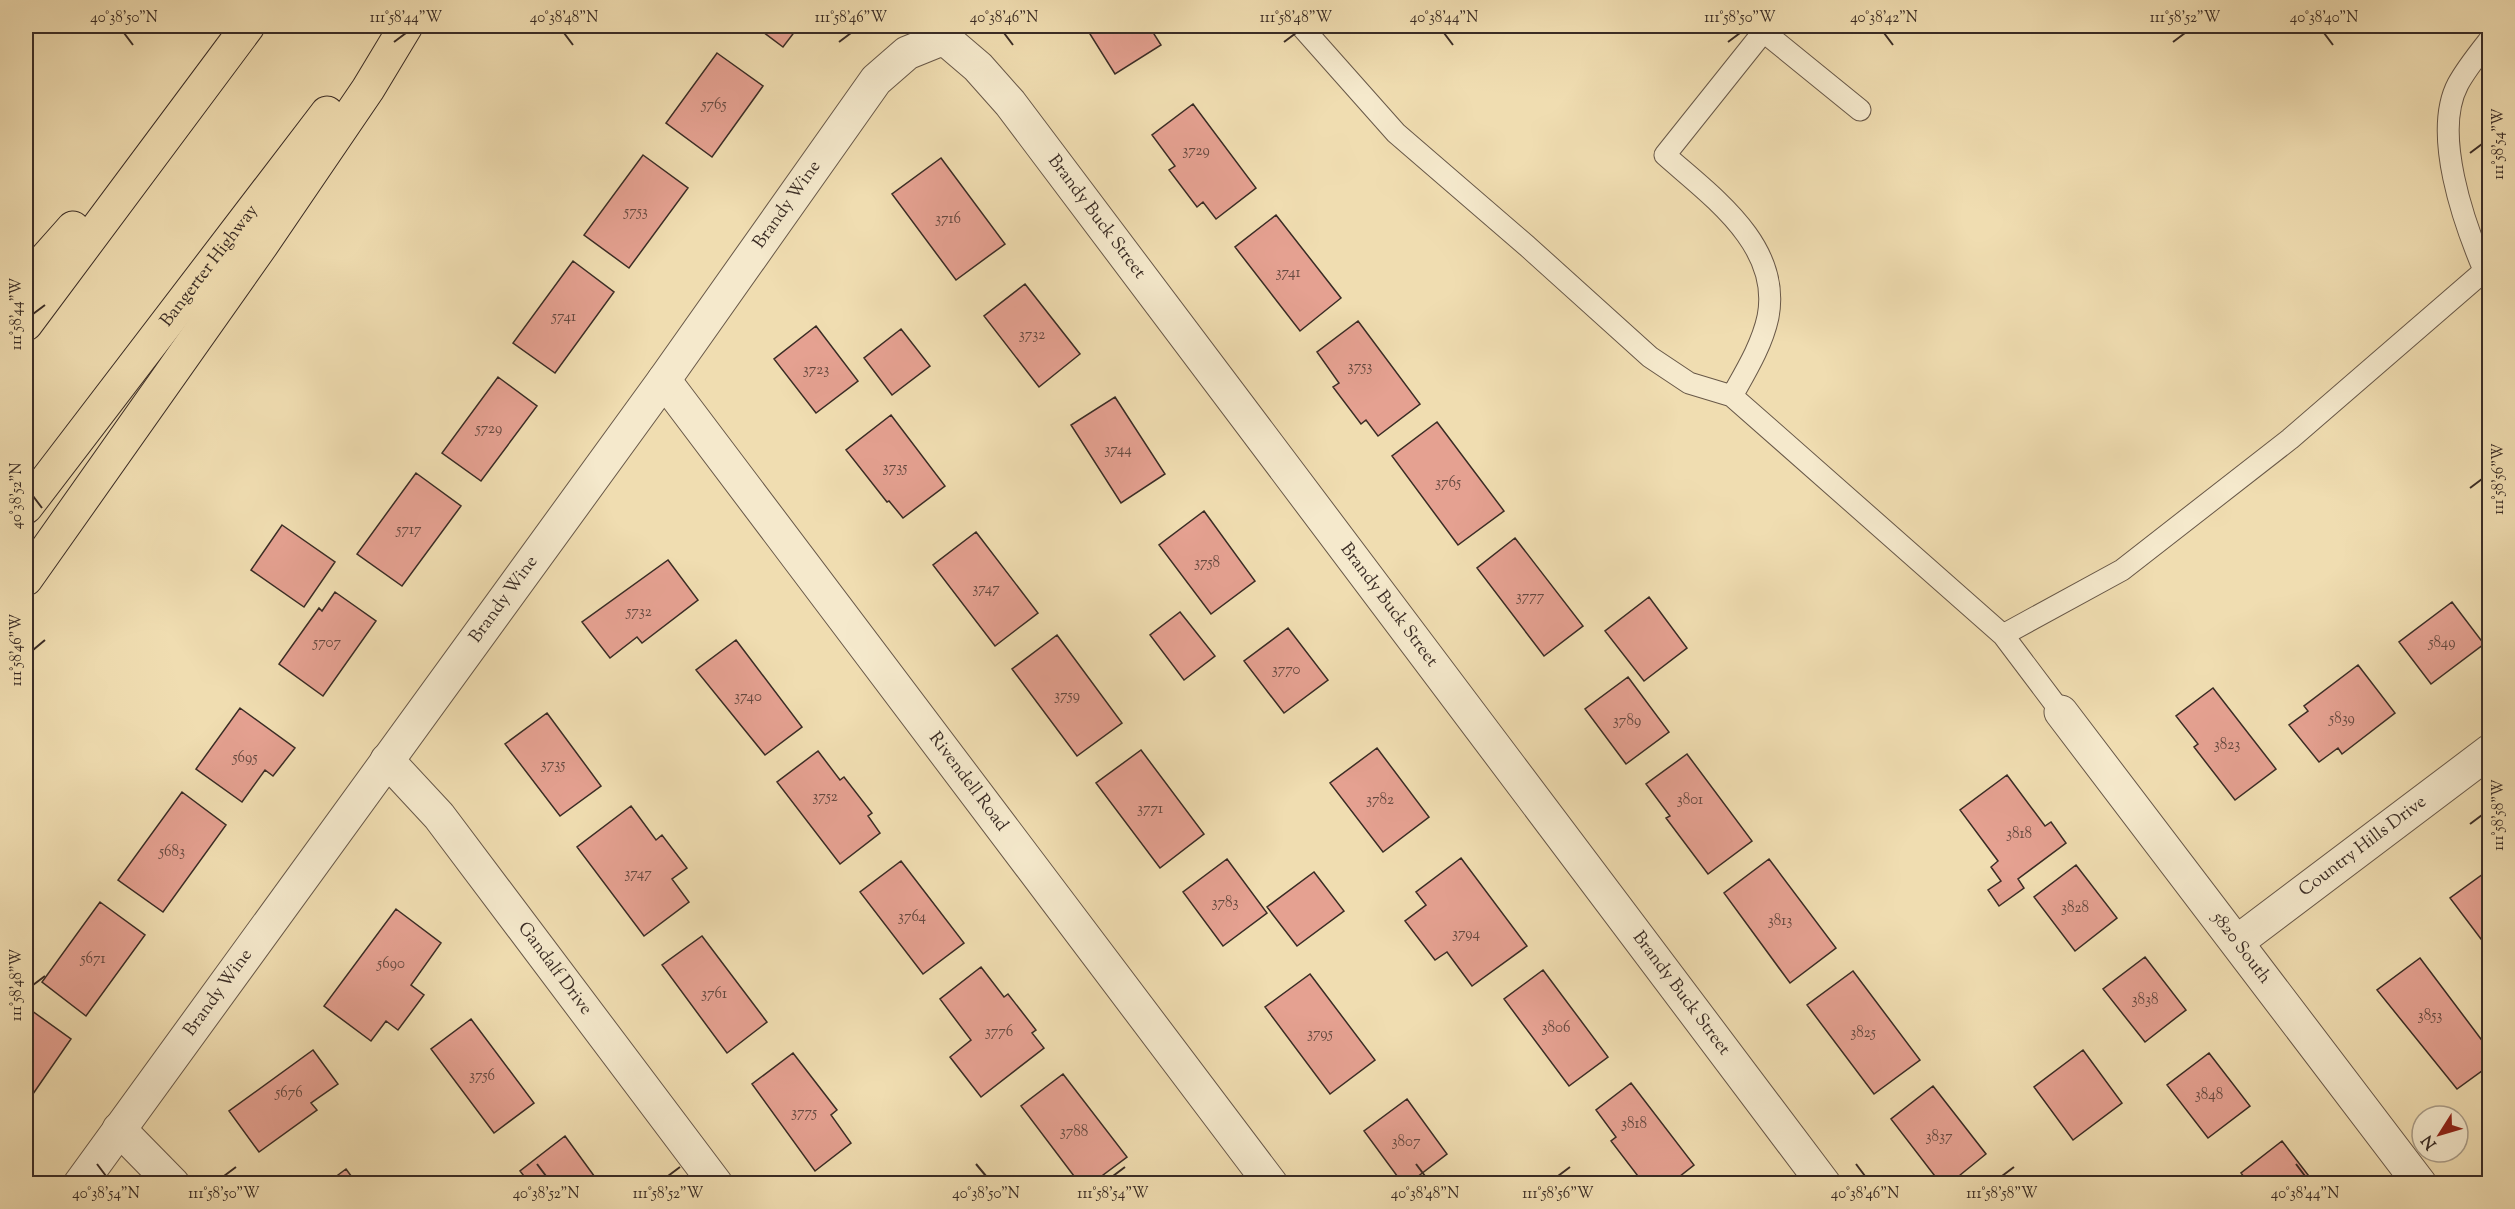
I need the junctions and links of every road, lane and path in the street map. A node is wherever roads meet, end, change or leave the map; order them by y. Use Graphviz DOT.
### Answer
graph roads {
  1 [pos="240,26"];
  2 [pos="248,26"];
  3 [pos="392,26"];
  4 [pos="406,26"];
  5 [pos="1301,26"];
  6 [pos="1766,29"];
  7 [pos="944,38"];
  8 [pos="2490,39"];
  9 [pos="1860,110"];
  10 [pos="2487,268"];
  11 [pos="26,281"];
  12 [pos="26,324"];
  13 [pos="664,380"];
  14 [pos="1732,396"];
  15 [pos="26,507"];
  16 [pos="26,579"];
  17 [pos="2003,635"];
  18 [pos="2061,712"];
  19 [pos="2490,750"];
  20 [pos="387,760"];
  21 [pos="2236,942"];
  22 [pos="119,1129"];
  23 [pos="80,1184"];
  24 [pos="173,1184"];
  25 [pos="716,1184"];
  26 [pos="1271,1184"];
  27 [pos="1824,1184"];
  28 [pos="2420,1184"];
  1 -- 11 [label="highway"];
  2 -- 12 [label="highway"];
  3 -- 15 [label="highway, Bangerter Highway"];
  4 -- 16 [label="highway"];
  5 -- 14 [label="lane"];
  6 -- 9 [label="lane"];
  6 -- 14 [label="lane"];
  7 -- 13 [label="street, Brandy Wine"];
  7 -- 27 [label="street, Brandy Buck Street"];
  8 -- 10 [label="lane"];
  10 -- 17 [label="lane"];
  13 -- 20 [label="street, Brandy Wine"];
  13 -- 26 [label="street, Rivendell Road"];
  14 -- 17 [label="lane"];
  17 -- 18 [label="lane"];
  18 -- 21 [label="street, 5820 South"];
  19 -- 21 [label="street, Country Hills Drive"];
  20 -- 22 [label="street, Brandy Wine"];
  20 -- 25 [label="street, Gandalf Drive"];
  21 -- 28 [label="street, 5820 South"];
  22 -- 23 [label="street, Brandy Wine"];
  22 -- 24 [label="street"];
}
